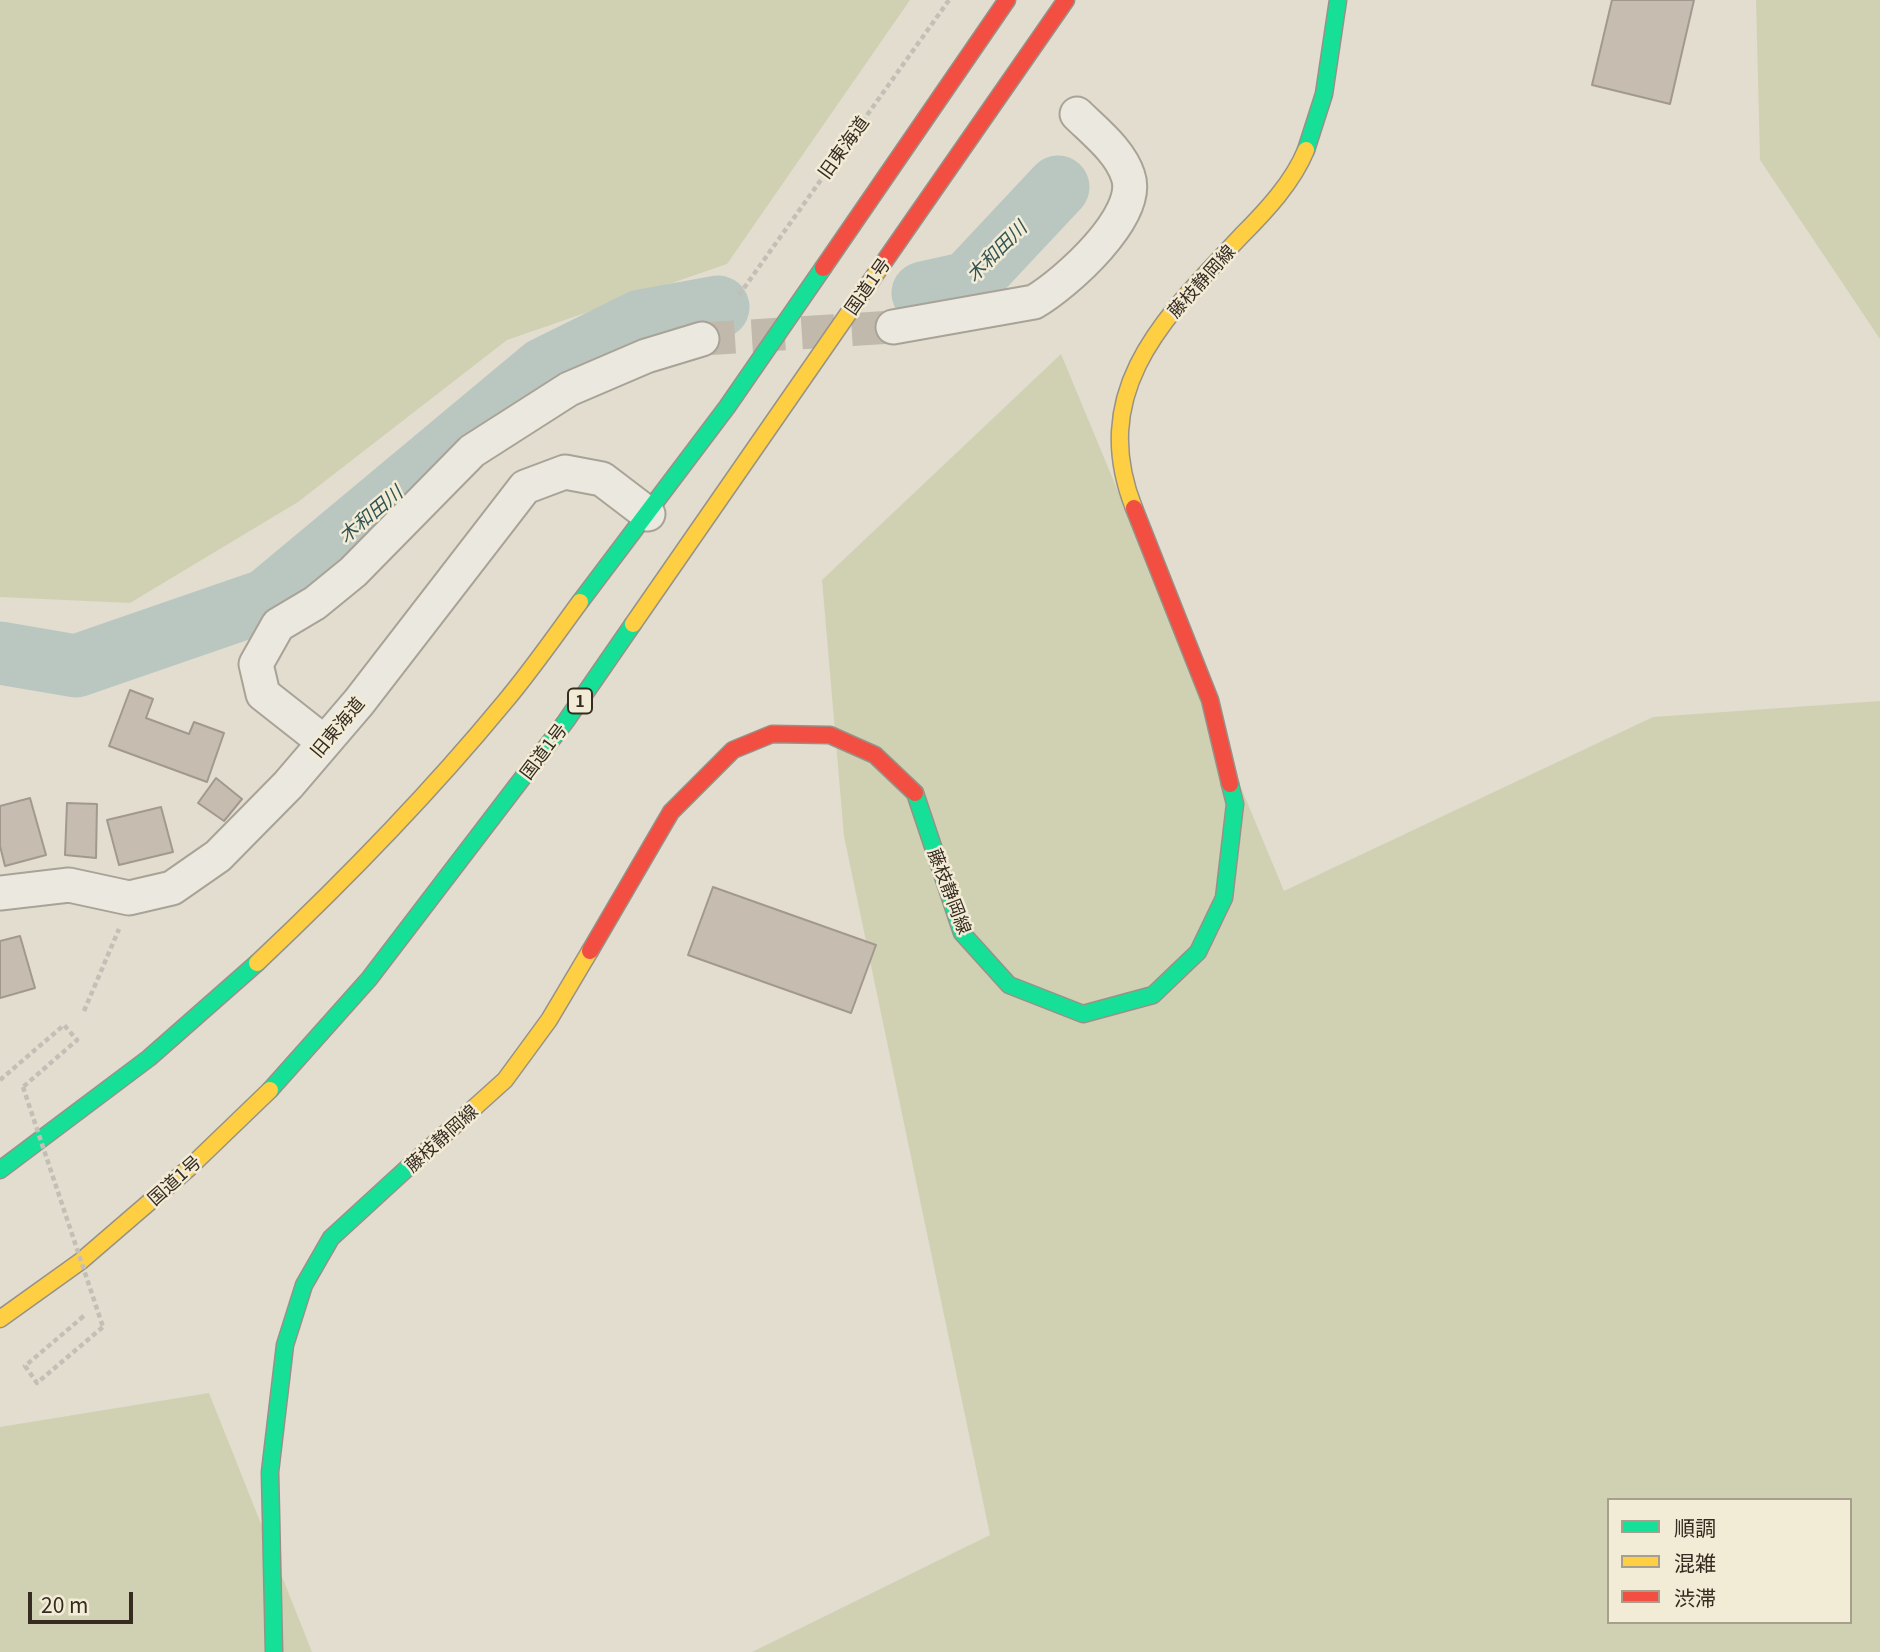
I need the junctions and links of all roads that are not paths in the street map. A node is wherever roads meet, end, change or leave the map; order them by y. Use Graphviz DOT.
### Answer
graph roads {
  1 [pos="1007,0"];
  2 [pos="1066,0"];
  3 [pos="1338,0"];
  4 [pos="1077,114"];
  5 [pos="893,327"];
  6 [pos="702,339"];
  7 [pos="648,514"];
  8 [pos="324,742"];
  9 [pos="0,893"];
  10 [pos="0,1170"];
  11 [pos="0,1319"];
  12 [pos="274,1652"];
  1 -- 7 [label="main road"];
  2 -- 11 [label="main road, 国道1号 / 1"];
  3 -- 12 [label="main road, 藤枝静岡線"];
  4 -- 5 [label="street"];
  6 -- 8 [label="street"];
  7 -- 8 [label="street, 旧東海道"];
  7 -- 10 [label="main road"];
  8 -- 9 [label="street, 旧東海道"];
}
